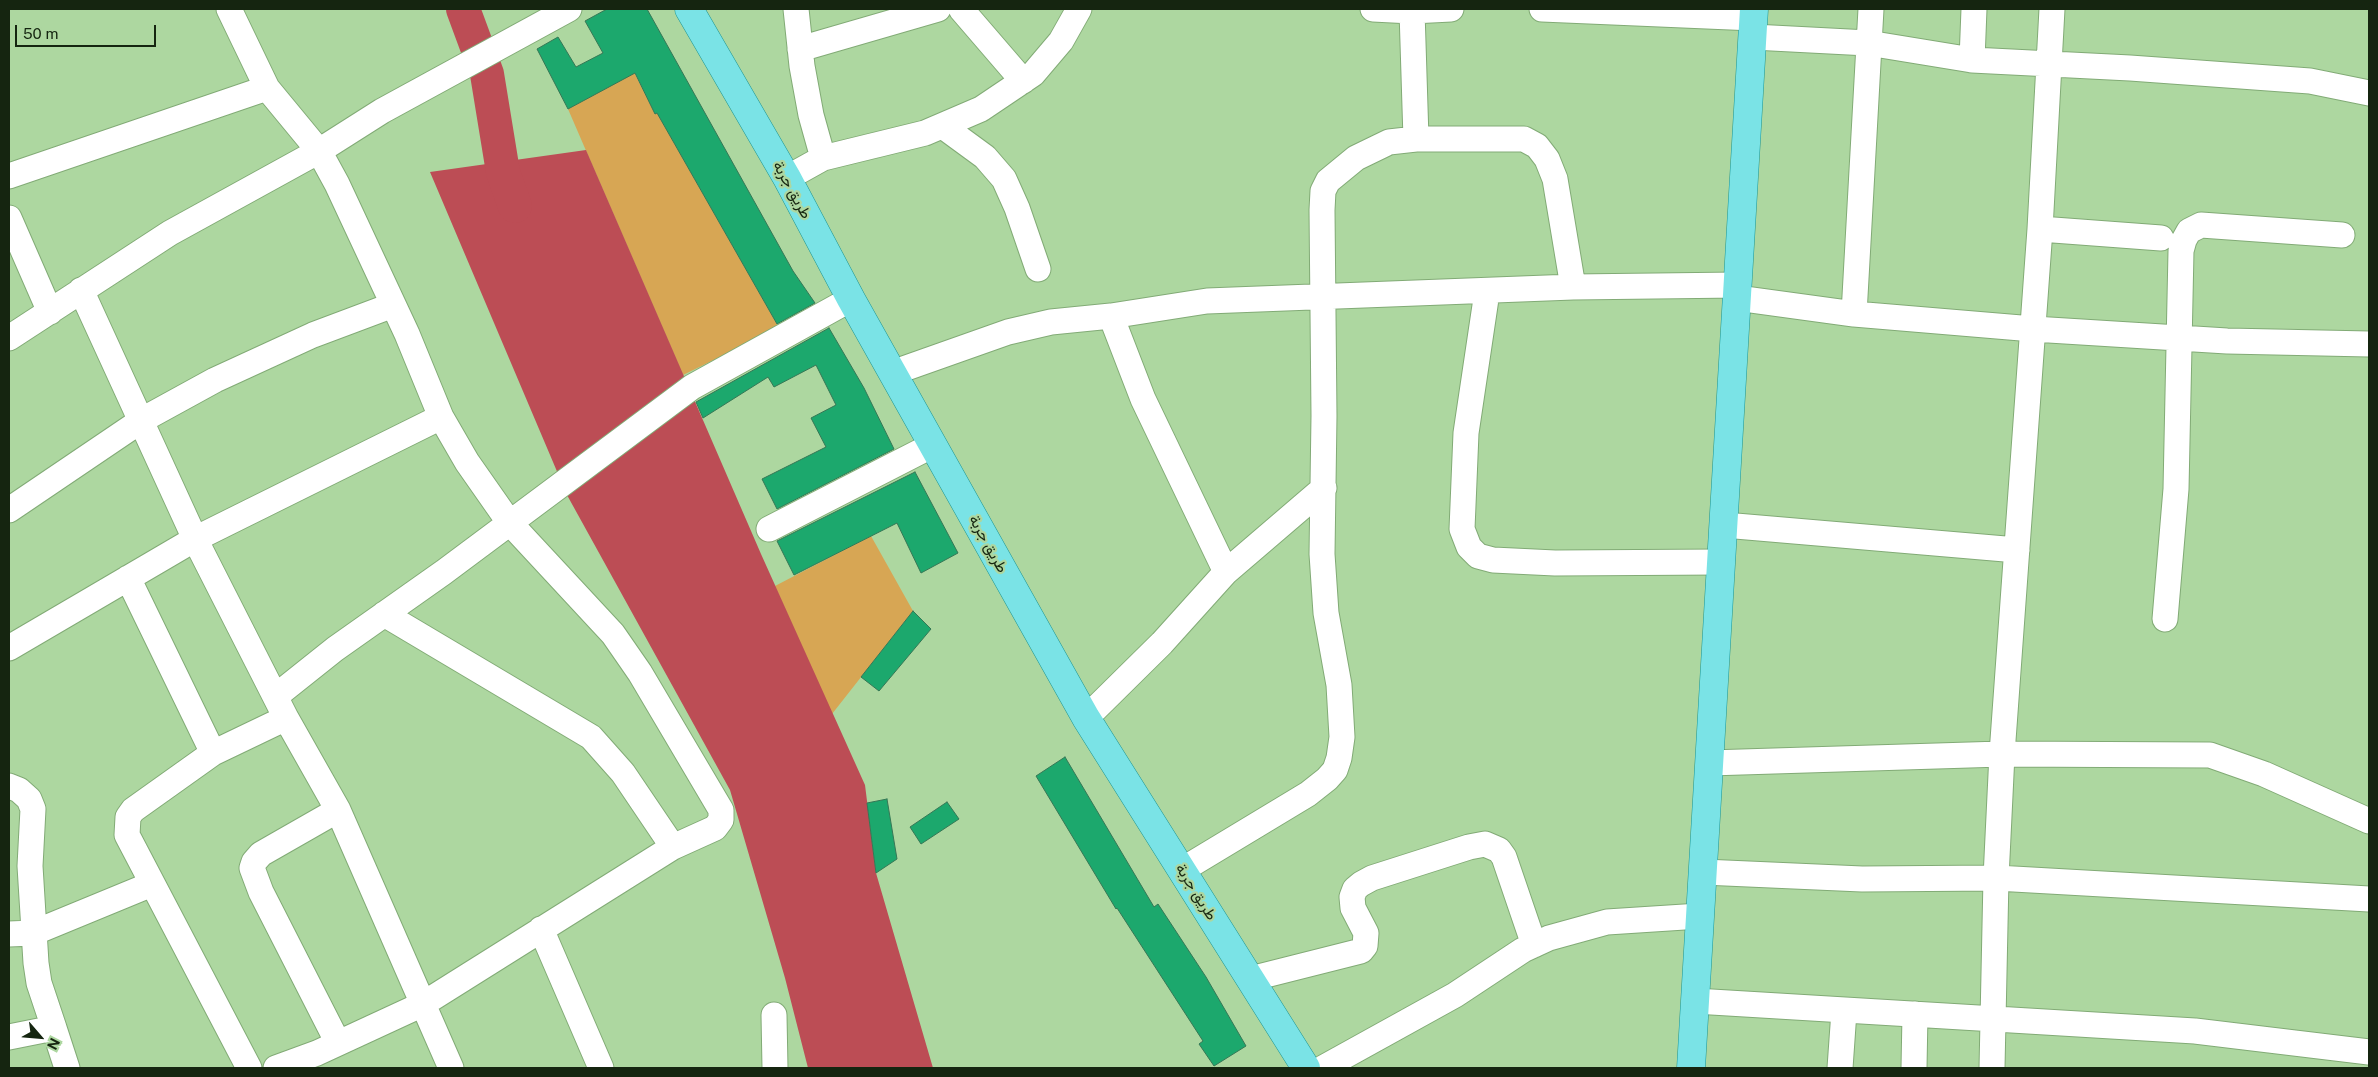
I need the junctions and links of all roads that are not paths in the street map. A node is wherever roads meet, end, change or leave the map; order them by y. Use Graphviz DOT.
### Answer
graph roads {
  1 [pos="229,9"];
  2 [pos="569,9"];
  3 [pos="689,9"];
  4 [pos="796,9"];
  5 [pos="938,9"];
  6 [pos="961,9"];
  7 [pos="1079,9"];
  8 [pos="1451,9"];
  9 [pos="1542,9"];
  10 [pos="1871,9"];
  11 [pos="1974,9"];
  12 [pos="2052,9"];
  13 [pos="1392,10"];
  14 [pos="1754,21"];
  15 [pos="1868,42"];
  16 [pos="800,49"];
  17 [pos="1972,60"];
  18 [pos="2049,64"];
  19 [pos="1023,81"];
  20 [pos="267,88"];
  21 [pos="2369,93"];
  22 [pos="944,127"];
  23 [pos="1416,139"];
  24 [pos="319,151"];
  25 [pos="823,158"];
  26 [pos="9,176"];
  27 [pos="787,178"];
  28 [pos="9,218"];
  29 [pos="2040,229"];
  30 [pos="2342,235"];
  31 [pos="2161,238"];
  32 [pos="1038,269"];
  33 [pos="1573,287"];
  34 [pos="81,290"];
  35 [pos="1737,291"];
  36 [pos="1487,292"];
  37 [pos="1321,298"];
  38 [pos="850,299"];
  39 [pos="392,305"];
  40 [pos="50,312"];
  41 [pos="1854,314"];
  42 [pos="1111,316"];
  43 [pos="2033,329"];
  44 [pos="2179,336"];
  45 [pos="9,338"];
  46 [pos="2369,344"];
  47 [pos="892,373"];
  48 [pos="441,417"];
  49 [pos="142,420"];
  50 [pos="933,445"];
  51 [pos="1324,488"];
  52 [pos="9,510"];
  53 [pos="509,522"];
  54 [pos="1724,524"];
  55 [pos="769,529"];
  56 [pos="195,539"];
  57 [pos="2017,550"];
  58 [pos="1721,562"];
  59 [pos="1226,572"];
  60 [pos="128,578"];
  61 [pos="384,614"];
  62 [pos="2165,619"];
  63 [pos="9,648"];
  64 [pos="281,707"];
  65 [pos="1086,718"];
  66 [pos="213,753"];
  67 [pos="2002,754"];
  68 [pos="1709,763"];
  69 [pos="9,786"];
  70 [pos="338,810"];
  71 [pos="2369,821"];
  72 [pos="674,847"];
  73 [pos="1182,870"];
  74 [pos="1702,872"];
  75 [pos="1996,878"];
  76 [pos="152,884"];
  77 [pos="2369,899"];
  78 [pos="1700,916"];
  79 [pos="541,930"];
  80 [pos="21,934"];
  81 [pos="1534,945"];
  82 [pos="1250,979"];
  83 [pos="1695,1000"];
  84 [pos="423,1004"];
  85 [pos="1844,1011"];
  86 [pos="1915,1014"];
  87 [pos="774,1015"];
  88 [pos="1994,1019"];
  89 [pos="54,1028"];
  90 [pos="9,1037"];
  91 [pos="2369,1052"];
  92 [pos="326,1055"];
  93 [pos="67,1068"];
  94 [pos="249,1068"];
  95 [pos="276,1068"];
  96 [pos="451,1068"];
  97 [pos="601,1068"];
  98 [pos="775,1068"];
  99 [pos="1306,1068"];
  100 [pos="1323,1068"];
  101 [pos="1691,1068"];
  102 [pos="1840,1068"];
  103 [pos="1914,1068"];
  104 [pos="1992,1068"];
  1 -- 20 [label="street"];
  2 -- 24 [label="street"];
  3 -- 27 [label="main road, طريق جربة"];
  4 -- 16 [label="street"];
  5 -- 16 [label="street"];
  6 -- 19 [label="street"];
  7 -- 19 [label="street"];
  8 -- 13 [label="street"];
  9 -- 14 [label="street"];
  10 -- 15 [label="street"];
  11 -- 17 [label="street"];
  12 -- 18 [label="street"];
  13 -- 23 [label="street"];
  14 -- 15 [label="street"];
  14 -- 35 [label="main road"];
  15 -- 17 [label="street"];
  15 -- 41 [label="street"];
  16 -- 25 [label="street"];
  17 -- 18 [label="street"];
  18 -- 21 [label="street"];
  18 -- 29 [label="street"];
  19 -- 22 [label="street"];
  20 -- 24 [label="street"];
  20 -- 26 [label="street"];
  22 -- 25 [label="street"];
  22 -- 32 [label="street"];
  23 -- 33 [label="street"];
  23 -- 37 [label="street"];
  24 -- 34 [label="street"];
  24 -- 39 [label="street"];
  25 -- 27 [label="street"];
  27 -- 38 [label="main road, طريق جربة"];
  28 -- 40 [label="street"];
  29 -- 31 [label="street"];
  29 -- 43 [label="street"];
  30 -- 44 [label="street"];
  33 -- 35 [label="street"];
  33 -- 36 [label="street"];
  34 -- 40 [label="street"];
  34 -- 49 [label="street"];
  35 -- 41 [label="street"];
  35 -- 54 [label="main road"];
  36 -- 37 [label="street"];
  36 -- 58 [label="street"];
  37 -- 42 [label="street"];
  37 -- 51 [label="street"];
  38 -- 47 [label="main road, طريق جربة"];
  38 -- 53 [label="street"];
  39 -- 48 [label="street"];
  39 -- 49 [label="street"];
  40 -- 45 [label="street"];
  41 -- 43 [label="street"];
  42 -- 47 [label="street"];
  42 -- 59 [label="street"];
  43 -- 44 [label="street"];
  43 -- 57 [label="street"];
  44 -- 46 [label="street"];
  44 -- 62 [label="street"];
  47 -- 50 [label="main road, طريق جربة"];
  48 -- 53 [label="street"];
  48 -- 56 [label="street"];
  49 -- 52 [label="street"];
  49 -- 56 [label="street"];
  50 -- 55 [label="street"];
  50 -- 65 [label="main road, طريق جربة"];
  51 -- 59 [label="street"];
  51 -- 73 [label="street"];
  53 -- 61 [label="street"];
  53 -- 72 [label="street"];
  54 -- 57 [label="street"];
  54 -- 58 [label="main road"];
  56 -- 60 [label="street"];
  56 -- 64 [label="street"];
  57 -- 67 [label="street"];
  58 -- 68 [label="main road"];
  59 -- 65 [label="street"];
  60 -- 63 [label="street"];
  60 -- 66 [label="street"];
  61 -- 64 [label="street"];
  61 -- 72 [label="street"];
  64 -- 66 [label="street"];
  64 -- 70 [label="street"];
  65 -- 73 [label="main road, طريق جربة"];
  66 -- 76 [label="street"];
  67 -- 68 [label="street"];
  67 -- 71 [label="street"];
  67 -- 75 [label="street"];
  68 -- 74 [label="main road"];
  69 -- 80 [label="street"];
  70 -- 84 [label="street"];
  70 -- 92 [label="street"];
  72 -- 79 [label="street"];
  73 -- 82 [label="main road, طريق جربة"];
  74 -- 75 [label="street"];
  74 -- 78 [label="main road"];
  75 -- 77 [label="street"];
  75 -- 88 [label="street"];
  76 -- 80 [label="street"];
  76 -- 94 [label="street"];
  78 -- 81 [label="street"];
  78 -- 83 [label="main road"];
  79 -- 84 [label="street"];
  79 -- 97 [label="street"];
  80 -- 89 [label="street"];
  81 -- 82 [label="street"];
  81 -- 100 [label="street"];
  82 -- 99 [label="main road, طريق جربة"];
  83 -- 85 [label="street"];
  83 -- 101 [label="main road"];
  84 -- 92 [label="street"];
  84 -- 96 [label="street"];
  85 -- 86 [label="street"];
  85 -- 102 [label="street"];
  86 -- 88 [label="street"];
  86 -- 103 [label="street"];
  87 -- 98 [label="street"];
  88 -- 91 [label="street"];
  88 -- 104 [label="street"];
  89 -- 90 [label="street"];
  89 -- 93 [label="street"];
  92 -- 95 [label="street"];
}
